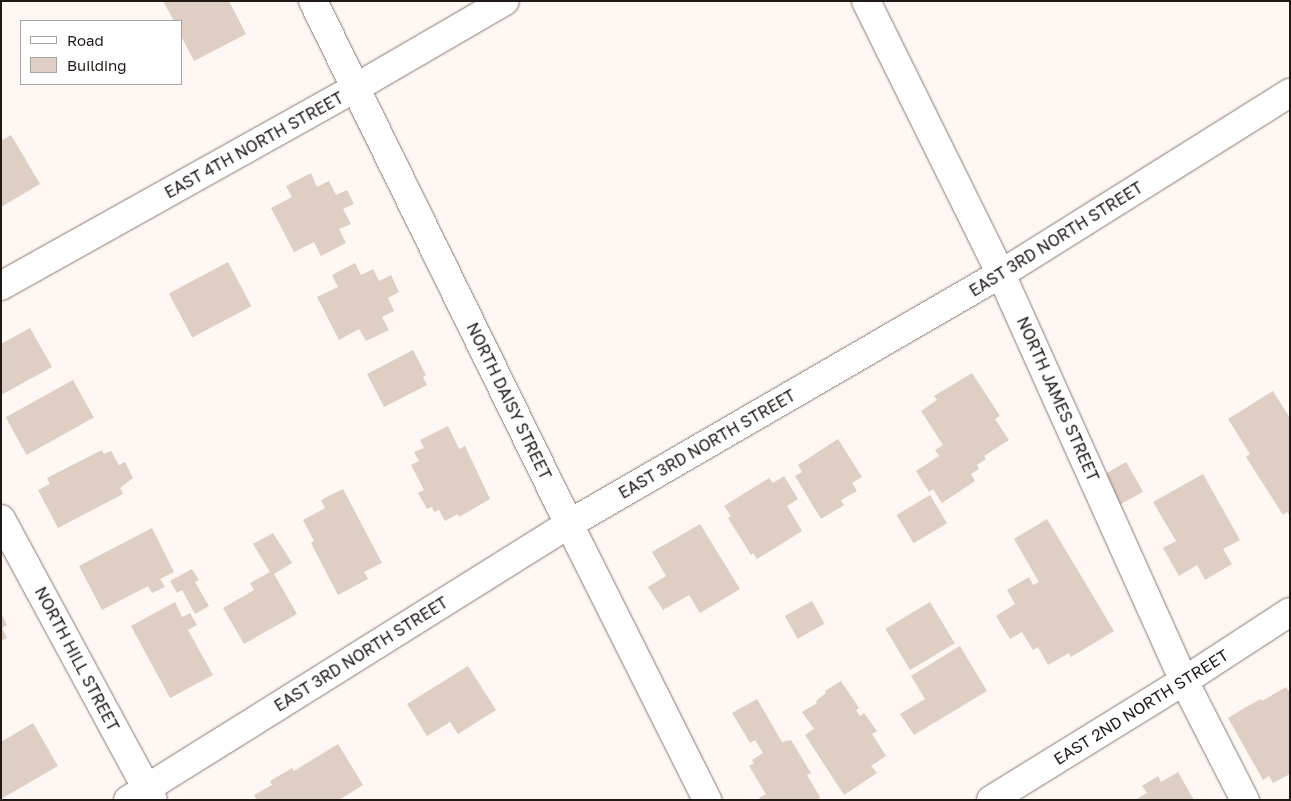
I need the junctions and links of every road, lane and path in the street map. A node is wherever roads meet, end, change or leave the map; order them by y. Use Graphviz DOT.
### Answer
graph roads {
  1 [pos="313,1"];
  2 [pos="505,1"];
  3 [pos="866,1"];
  4 [pos="355,88"];
  5 [pos="1290,93"];
  6 [pos="1001,274"];
  7 [pos="1,286"];
  8 [pos="1,519"];
  9 [pos="569,524"];
  10 [pos="1290,612"];
  11 [pos="1184,681"];
  12 [pos="142,796"];
  13 [pos="707,800"];
  14 [pos="991,800"];
  15 [pos="1245,800"];
  1 -- 4 [label="street, NORTH DAISY STREET"];
  2 -- 4 [label="street, EAST 4TH NORTH STREET"];
  3 -- 6 [label="street, NORTH JAMES STREET"];
  4 -- 7 [label="street, EAST 4TH NORTH STREET"];
  4 -- 9 [label="street, NORTH DAISY STREET"];
  5 -- 6 [label="street, EAST 3RD NORTH STREET"];
  6 -- 9 [label="street, EAST 3RD NORTH STREET"];
  6 -- 11 [label="street, NORTH JAMES STREET"];
  8 -- 12 [label="street, NORTH HILL STREET"];
  9 -- 12 [label="street, EAST 3RD NORTH STREET"];
  9 -- 13 [label="street, NORTH DAISY STREET"];
  10 -- 11 [label="street, EAST 2ND NORTH STREET"];
  11 -- 14 [label="street, EAST 2ND NORTH STREET"];
  11 -- 15 [label="street, NORTH JAMES STREET"];
}
